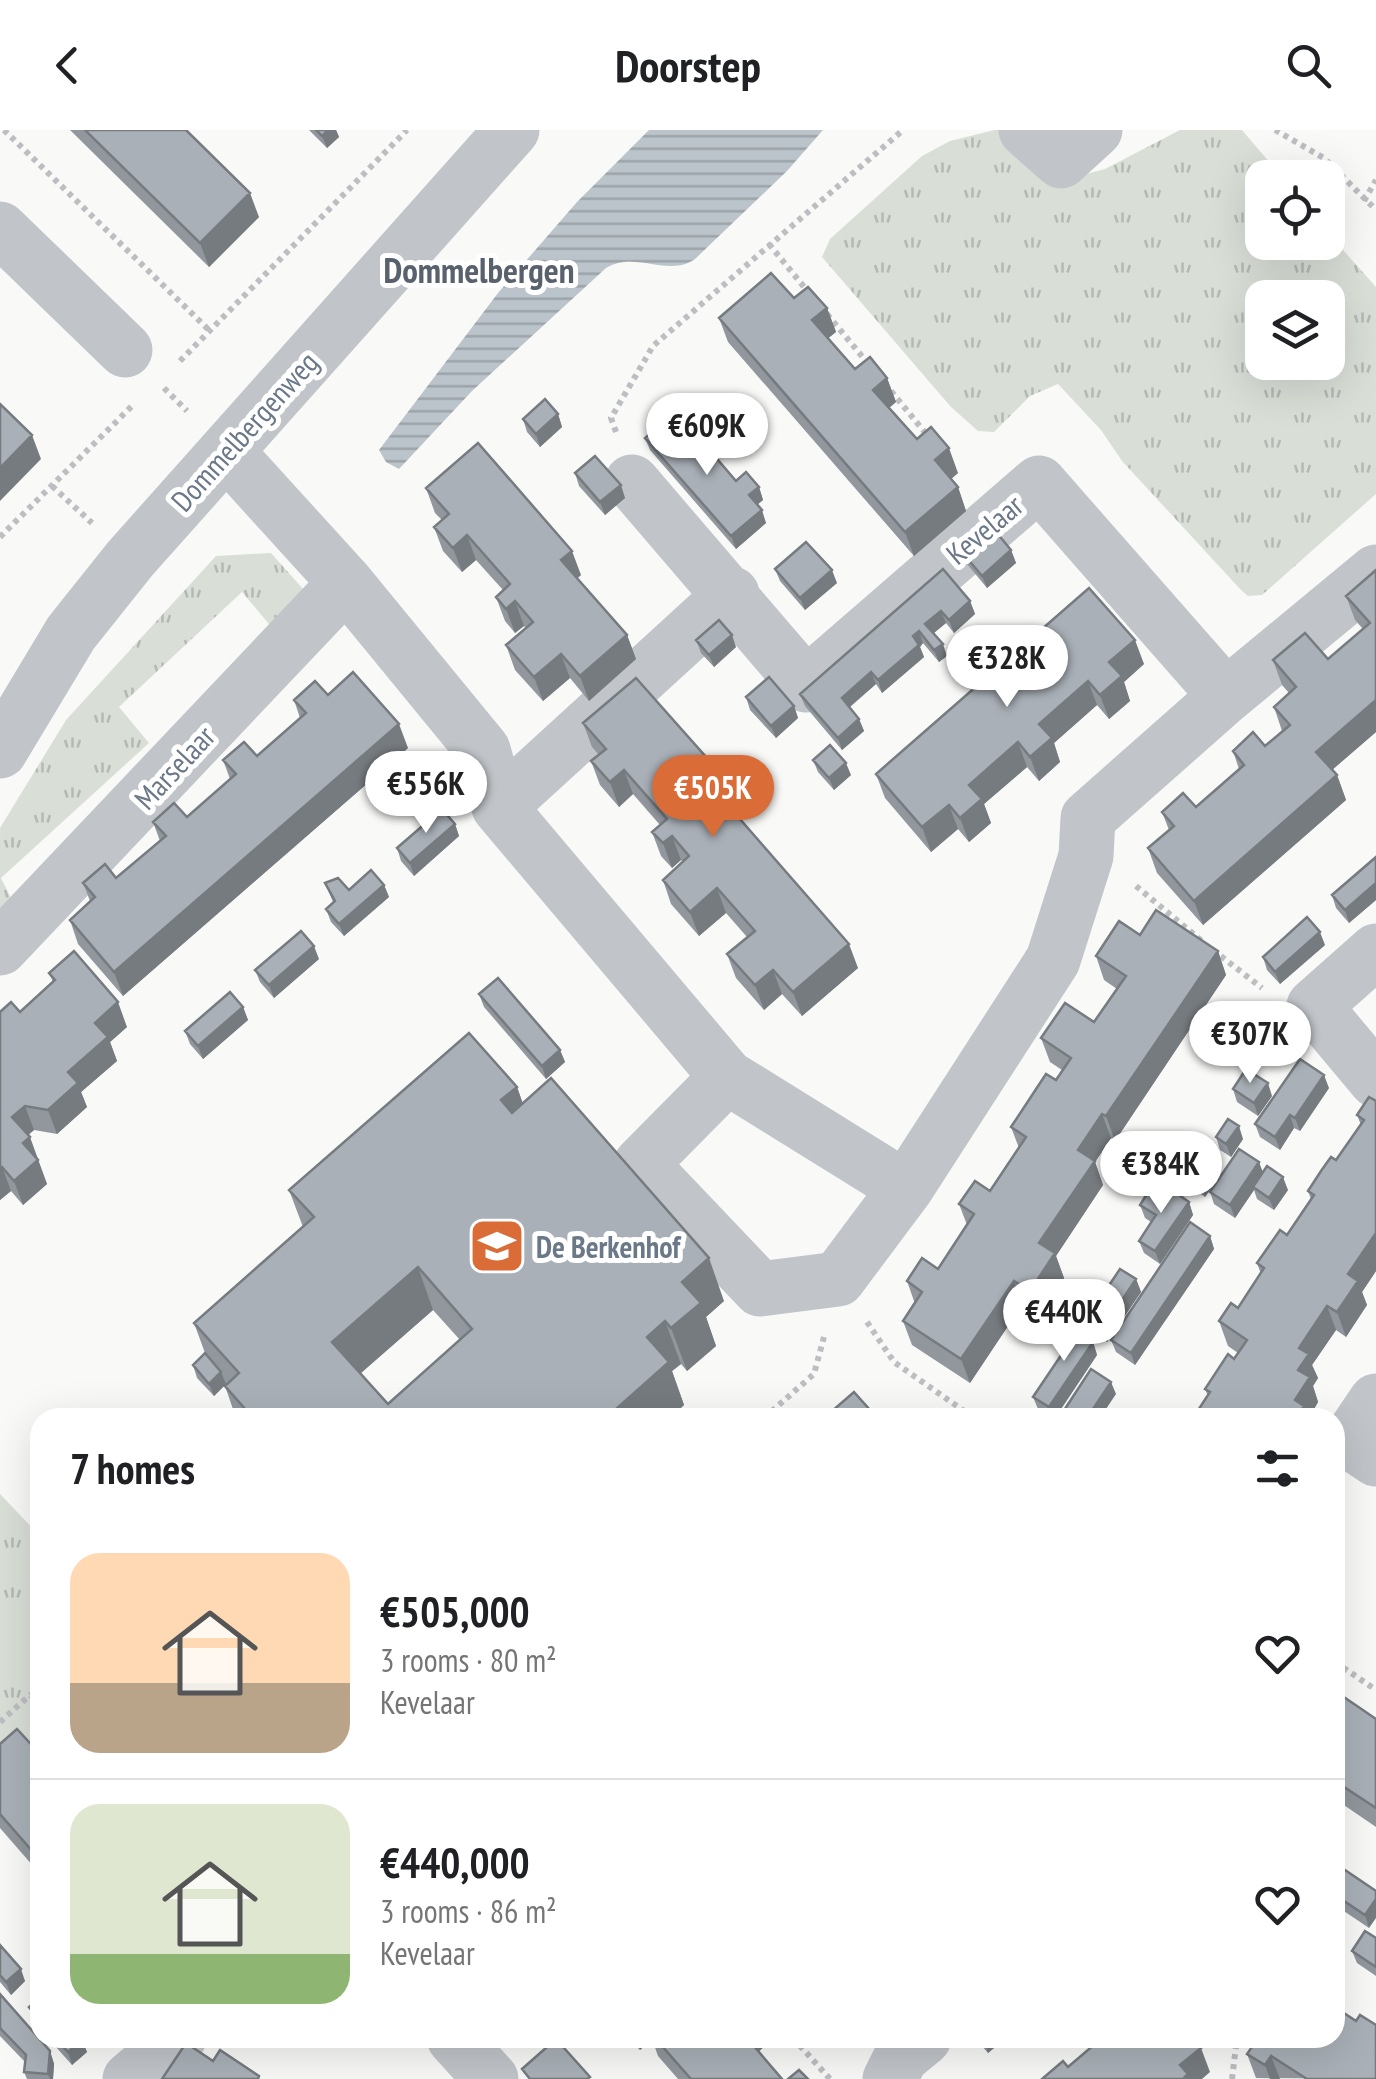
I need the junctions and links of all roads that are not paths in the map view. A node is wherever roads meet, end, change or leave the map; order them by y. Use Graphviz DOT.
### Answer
graph roads {
  1 [pos="512,130"];
  2 [pos="0,229"];
  3 [pos="142,366"];
  4 [pos="226,451"];
  5 [pos="632,482"];
  6 [pos="1376,572"];
  7 [pos="346,583"];
  8 [pos="732,594"];
  9 [pos="1226,696"];
  10 [pos="0,751"];
  11 [pos="499,807"];
  12 [pos="0,948"];
  13 [pos="1376,951"];
  14 [pos="727,1077"];
  15 [pos="1376,1080"];
  16 [pos="906,1188"];
  17 [pos="167,2048"];
  18 [pos="463,2048"];
  19 [pos="912,2048"];
  20 [pos="130,2079"];
  21 [pos="490,2079"];
  22 [pos="890,2079"];
  1 -- 4 [label="street, Dommelbergenweg"];
  2 -- 3 [label="street"];
  4 -- 7 [label="street"];
  4 -- 10 [label="street, Dommelbergenweg"];
  5 -- 8 [label="street, Kevelaar"];
  6 -- 9 [label="street"];
  7 -- 11 [label="street"];
  7 -- 12 [label="street, Marselaar"];
  8 -- 9 [label="street, Kevelaar"];
  8 -- 11 [label="street"];
  9 -- 16 [label="street"];
  11 -- 14 [label="street"];
  13 -- 15 [label="street"];
  14 -- 16 [label="street"];
  14 -- 16 [label="street"];
  17 -- 20 [label="street"];
  18 -- 21 [label="street"];
  19 -- 22 [label="street"];
}
